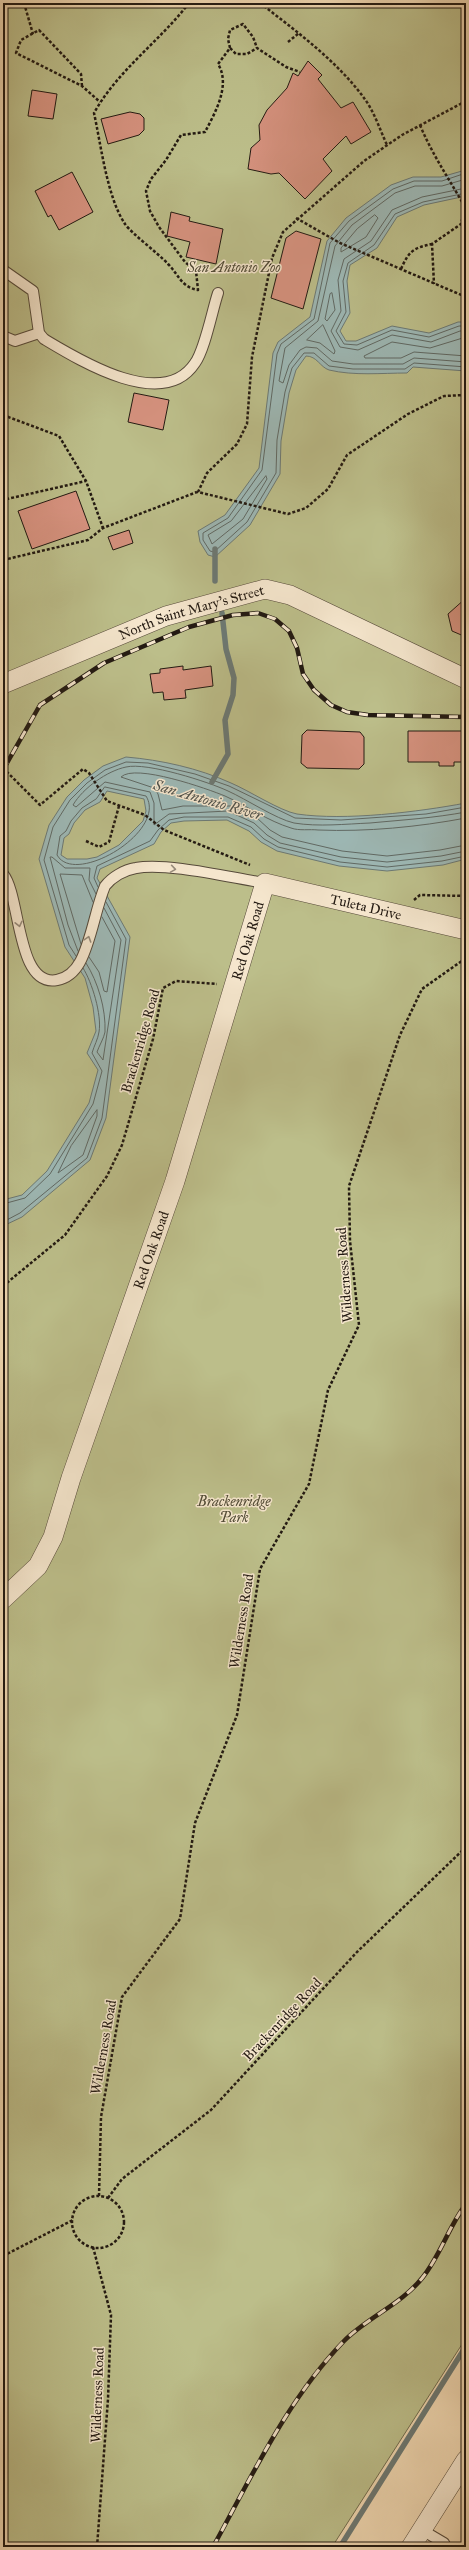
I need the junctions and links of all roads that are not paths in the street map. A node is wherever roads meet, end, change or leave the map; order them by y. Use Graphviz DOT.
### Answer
graph roads {
  1 [pos="3,270"];
  2 [pos="218,293"];
  3 [pos="39,333"];
  4 [pos="3,336"];
  5 [pos="466,679"];
  6 [pos="3,684"];
  7 [pos="3,874"];
  8 [pos="260,883"];
  9 [pos="466,930"];
  10 [pos="3,1599"];
  11 [pos="466,2460"];
  12 [pos="422,2530"];
  13 [pos="411,2547"];
  14 [pos="446,2547"];
  1 -- 3 [label="lane"];
  2 -- 3 [label="lane"];
  3 -- 4 [label="lane"];
  5 -- 6 [label="street, North Saint Mary's Street"];
  7 -- 8 [label="lane, one-way"];
  8 -- 9 [label="street, Tuleta Drive"];
  8 -- 10 [label="street, Red Oak Road"];
  11 -- 12 [label="street"];
  12 -- 13 [label="street"];
  12 -- 14 [label="lane"];
}
